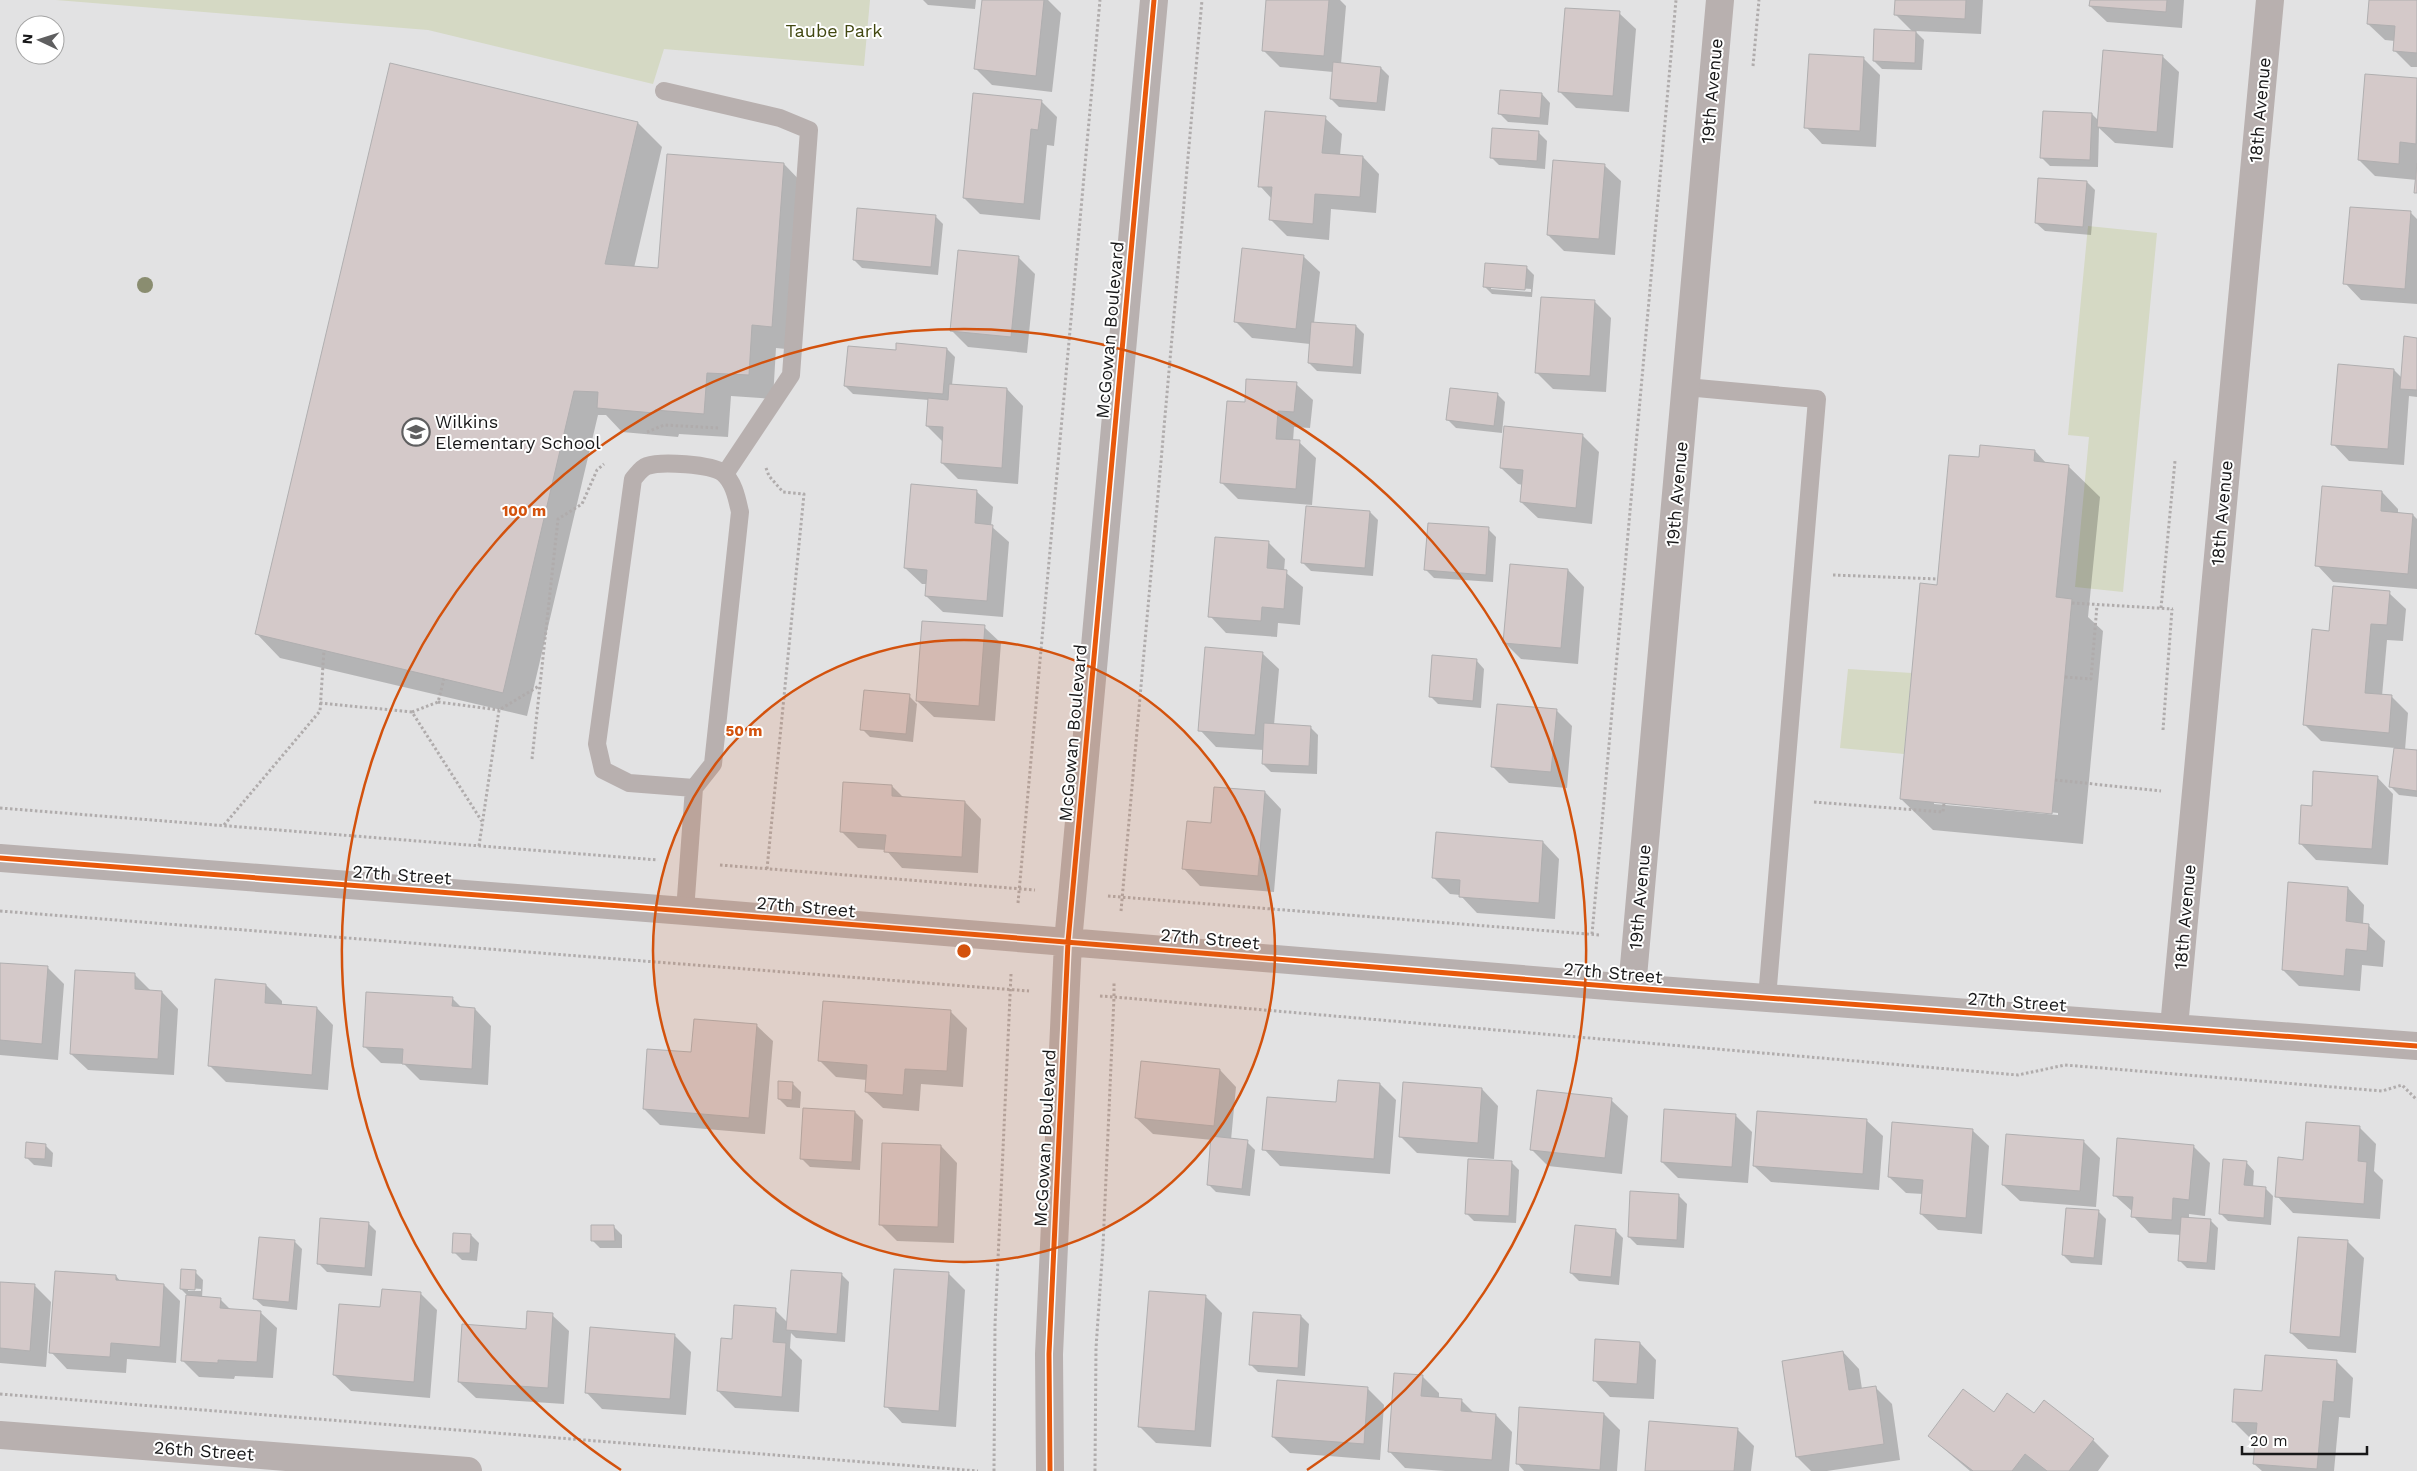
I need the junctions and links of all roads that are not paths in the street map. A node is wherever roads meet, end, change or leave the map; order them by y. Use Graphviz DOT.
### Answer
graph roads {
  1 [pos="1154,0"];
  2 [pos="1720,0"];
  3 [pos="2270,0"];
  4 [pos="664,91"];
  5 [pos="1686,387"];
  6 [pos="725,474"];
  7 [pos="694,788"];
  8 [pos="0,858"];
  9 [pos="685,911"];
  10 [pos="1068,942"];
  11 [pos="1632,988"];
  12 [pos="1767,998"];
  13 [pos="2174,1027"];
  14 [pos="2417,1046"];
  15 [pos="0,1435"];
  16 [pos="419,1469"];
  17 [pos="468,1471"];
  18 [pos="1050,1471"];
  1 -- 10 [label="street, McGowan Boulevard"];
  2 -- 5 [label="street, 19th Avenue"];
  3 -- 13 [label="street, 18th Avenue"];
  4 -- 6 [label="lane"];
  5 -- 11 [label="street, 19th Avenue"];
  5 -- 12 [label="lane"];
  6 -- 7 [label="lane"];
  6 -- 7 [label="lane"];
  7 -- 9 [label="lane"];
  8 -- 9 [label="street, 27th Street"];
  9 -- 10 [label="street, 27th Street"];
  10 -- 11 [label="street, 27th Street"];
  10 -- 18 [label="street, McGowan Boulevard"];
  11 -- 12 [label="street, 27th Street"];
  12 -- 13 [label="street, 27th Street"];
  13 -- 14 [label="street, 27th Street"];
  15 -- 16 [label="street, 26th Street"];
  16 -- 17 [label="street, 26th Street"];
}
